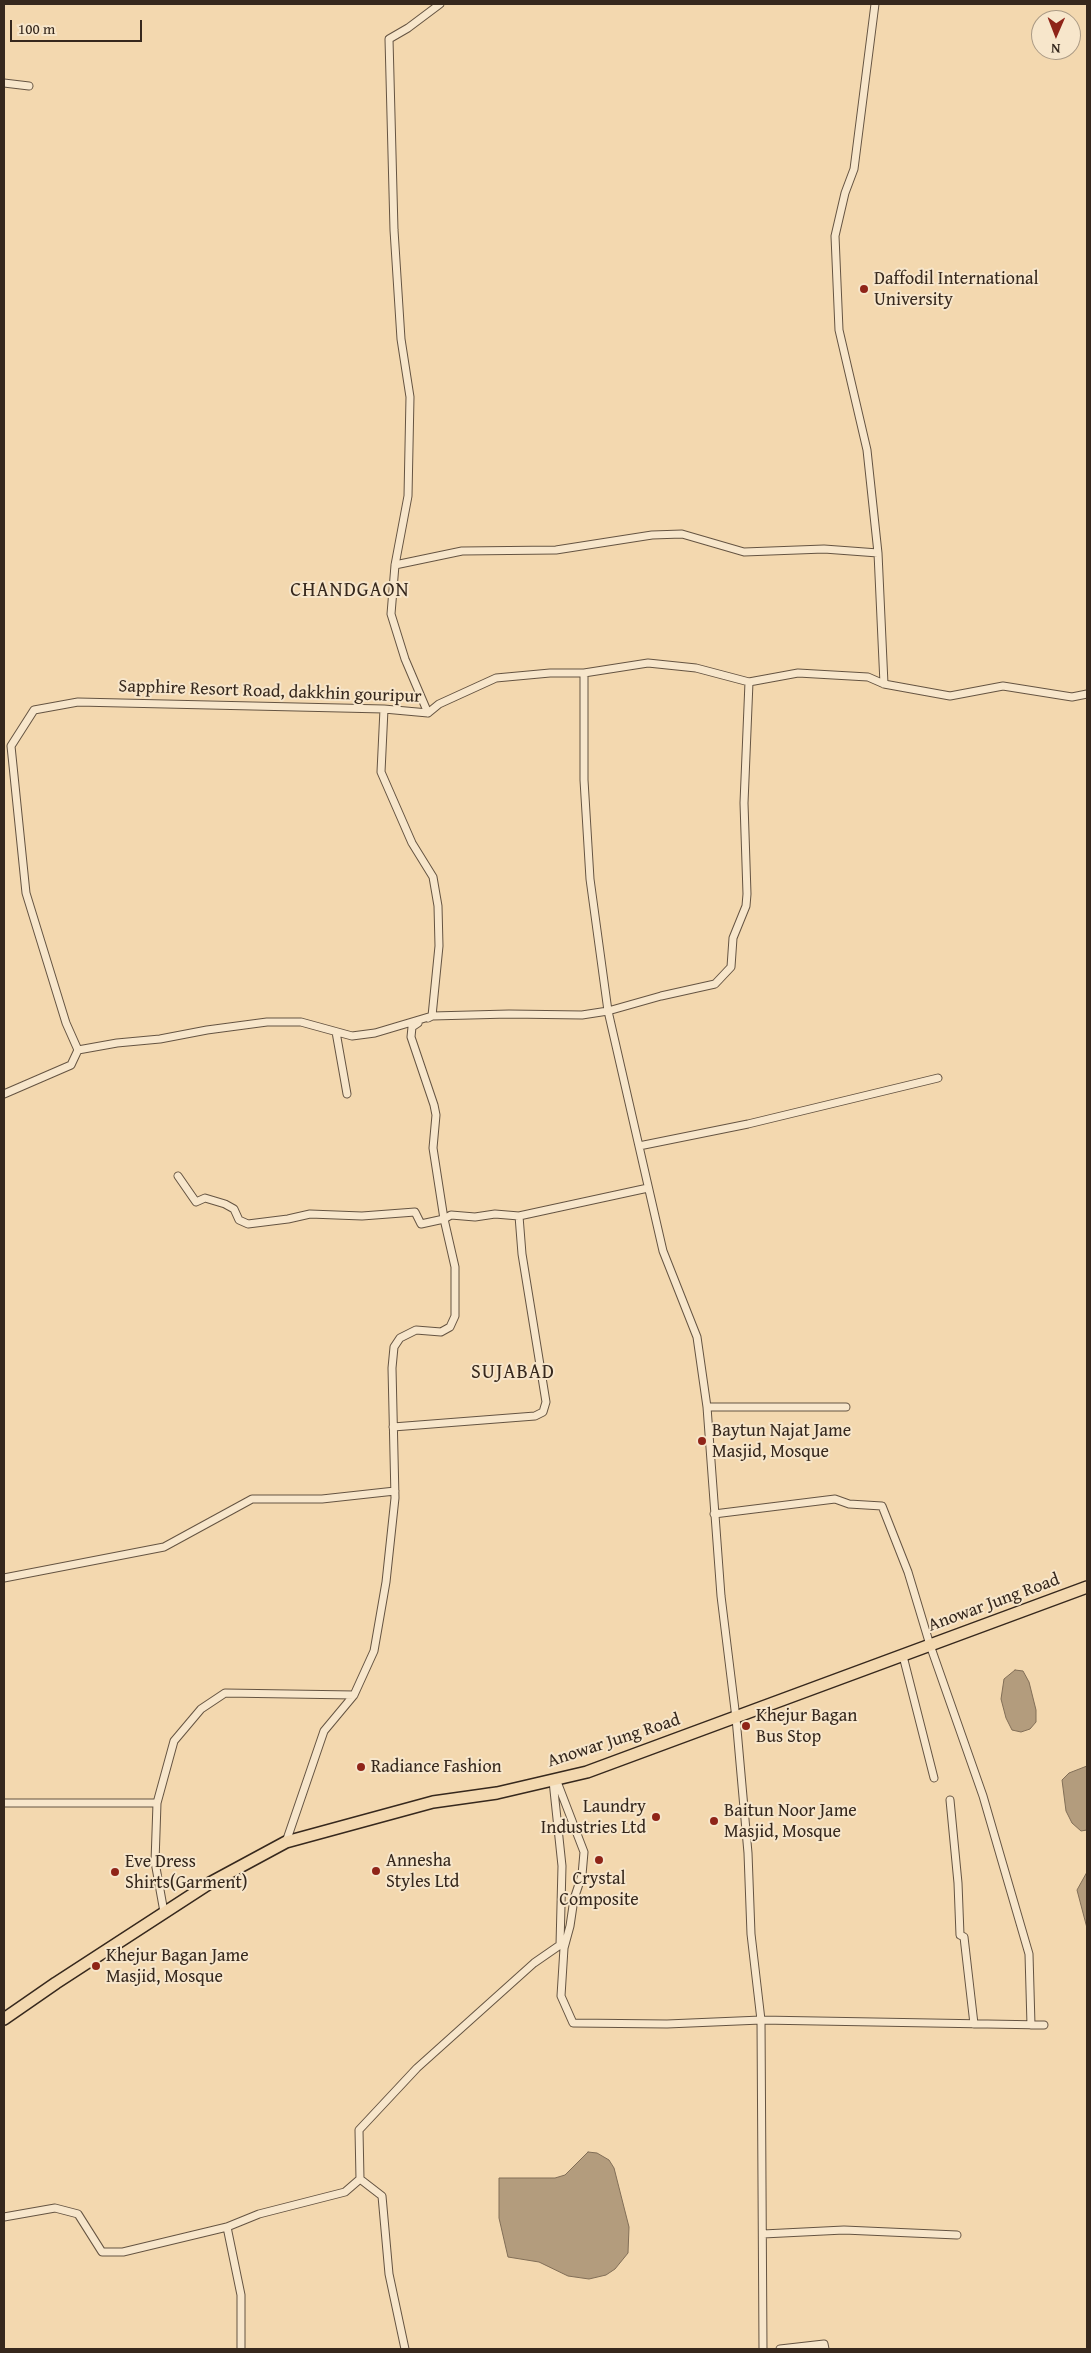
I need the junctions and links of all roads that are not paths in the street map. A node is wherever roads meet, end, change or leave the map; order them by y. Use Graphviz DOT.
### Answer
graph roads {
  1 [pos="440,4"];
  2 [pos="875,4"];
  3 [pos="4,83"];
  4 [pos="29,86"];
  5 [pos="878,553"];
  6 [pos="395,565"];
  7 [pos="584,673"];
  8 [pos="749,682"];
  9 [pos="884,684"];
  10 [pos="1087,694"];
  11 [pos="384,709"];
  12 [pos="428,712"];
  13 [pos="608,1011"];
  14 [pos="432,1016"];
  15 [pos="336,1032"];
  16 [pos="78,1050"];
  17 [pos="938,1078"];
  18 [pos="4,1094"];
  19 [pos="347,1094"];
  20 [pos="638,1146"];
  21 [pos="178,1176"];
  22 [pos="648,1188"];
  23 [pos="519,1216"];
  24 [pos="444,1219"];
  25 [pos="707,1407"];
  26 [pos="846,1407"];
  27 [pos="393,1426"];
  28 [pos="395,1491"];
  29 [pos="714,1514"];
  30 [pos="4,1578"];
  31 [pos="1087,1587"];
  32 [pos="930,1645"];
  33 [pos="903,1656"];
  34 [pos="354,1695"];
  35 [pos="736,1718"];
  36 [pos="934,1778"];
  37 [pos="554,1780"];
  38 [pos="950,1800"];
  39 [pos="4,1803"];
  40 [pos="157,1803"];
  41 [pos="286,1842"];
  42 [pos="164,1912"];
  43 [pos="4,2020"];
  44 [pos="761,2020"];
  45 [pos="974,2024"];
  46 [pos="1031,2025"];
  47 [pos="1044,2025"];
  48 [pos="360,2179"];
  49 [pos="4,2217"];
  50 [pos="227,2227"];
  51 [pos="763,2234"];
  52 [pos="957,2235"];
  53 [pos="241,2349"];
  54 [pos="405,2349"];
  55 [pos="763,2349"];
  56 [pos="780,2349"];
  57 [pos="825,2349"];
  1 -- 6 [label="street"];
  2 -- 5 [label="street"];
  3 -- 4 [label="street"];
  5 -- 6 [label="street"];
  5 -- 9 [label="street"];
  6 -- 12 [label="street"];
  7 -- 8 [label="street, Sapphire Resort Road, dakkhin gouripur"];
  7 -- 12 [label="street, Sapphire Resort Road, dakkhin gouripur"];
  7 -- 13 [label="street"];
  8 -- 9 [label="street, Sapphire Resort Road, dakkhin gouripur"];
  8 -- 13 [label="street"];
  9 -- 10 [label="street, Sapphire Resort Road, dakkhin gouripur"];
  11 -- 12 [label="street, Sapphire Resort Road, dakkhin gouripur"];
  11 -- 14 [label="street"];
  11 -- 16 [label="street, Sapphire Resort Road, dakkhin gouripur"];
  13 -- 14 [label="street"];
  13 -- 20 [label="street"];
  14 -- 15 [label="street"];
  14 -- 24 [label="street"];
  15 -- 16 [label="street"];
  15 -- 19 [label="street"];
  16 -- 18 [label="street"];
  17 -- 20 [label="street"];
  20 -- 22 [label="street"];
  21 -- 24 [label="street"];
  22 -- 23 [label="street"];
  22 -- 25 [label="street"];
  23 -- 24 [label="street"];
  23 -- 27 [label="street"];
  24 -- 27 [label="street"];
  25 -- 26 [label="street"];
  25 -- 29 [label="street"];
  27 -- 28 [label="street"];
  28 -- 30 [label="street"];
  28 -- 34 [label="street"];
  29 -- 32 [label="street"];
  29 -- 35 [label="street"];
  31 -- 32 [label="highway, Anowar Jung Road"];
  32 -- 33 [label="highway, Anowar Jung Road"];
  32 -- 46 [label="street"];
  33 -- 35 [label="highway, Anowar Jung Road"];
  33 -- 36 [label="street"];
  34 -- 40 [label="street"];
  34 -- 41 [label="street"];
  35 -- 37 [label="highway, Anowar Jung Road"];
  35 -- 44 [label="street"];
  37 -- 41 [label="highway, Anowar Jung Road"];
  37 -- 44 [label="street"];
  37 -- 48 [label="street"];
  38 -- 45 [label="street"];
  39 -- 40 [label="street"];
  40 -- 42 [label="street"];
  41 -- 42 [label="highway, Anowar Jung Road"];
  42 -- 43 [label="highway, Anowar Jung Road"];
  44 -- 45 [label="street"];
  44 -- 51 [label="street"];
  45 -- 46 [label="street"];
  46 -- 47 [label="street"];
  48 -- 50 [label="street"];
  48 -- 54 [label="street"];
  49 -- 50 [label="street"];
  50 -- 53 [label="street"];
  51 -- 52 [label="street"];
  51 -- 55 [label="street"];
  56 -- 57 [label="street"];
}
